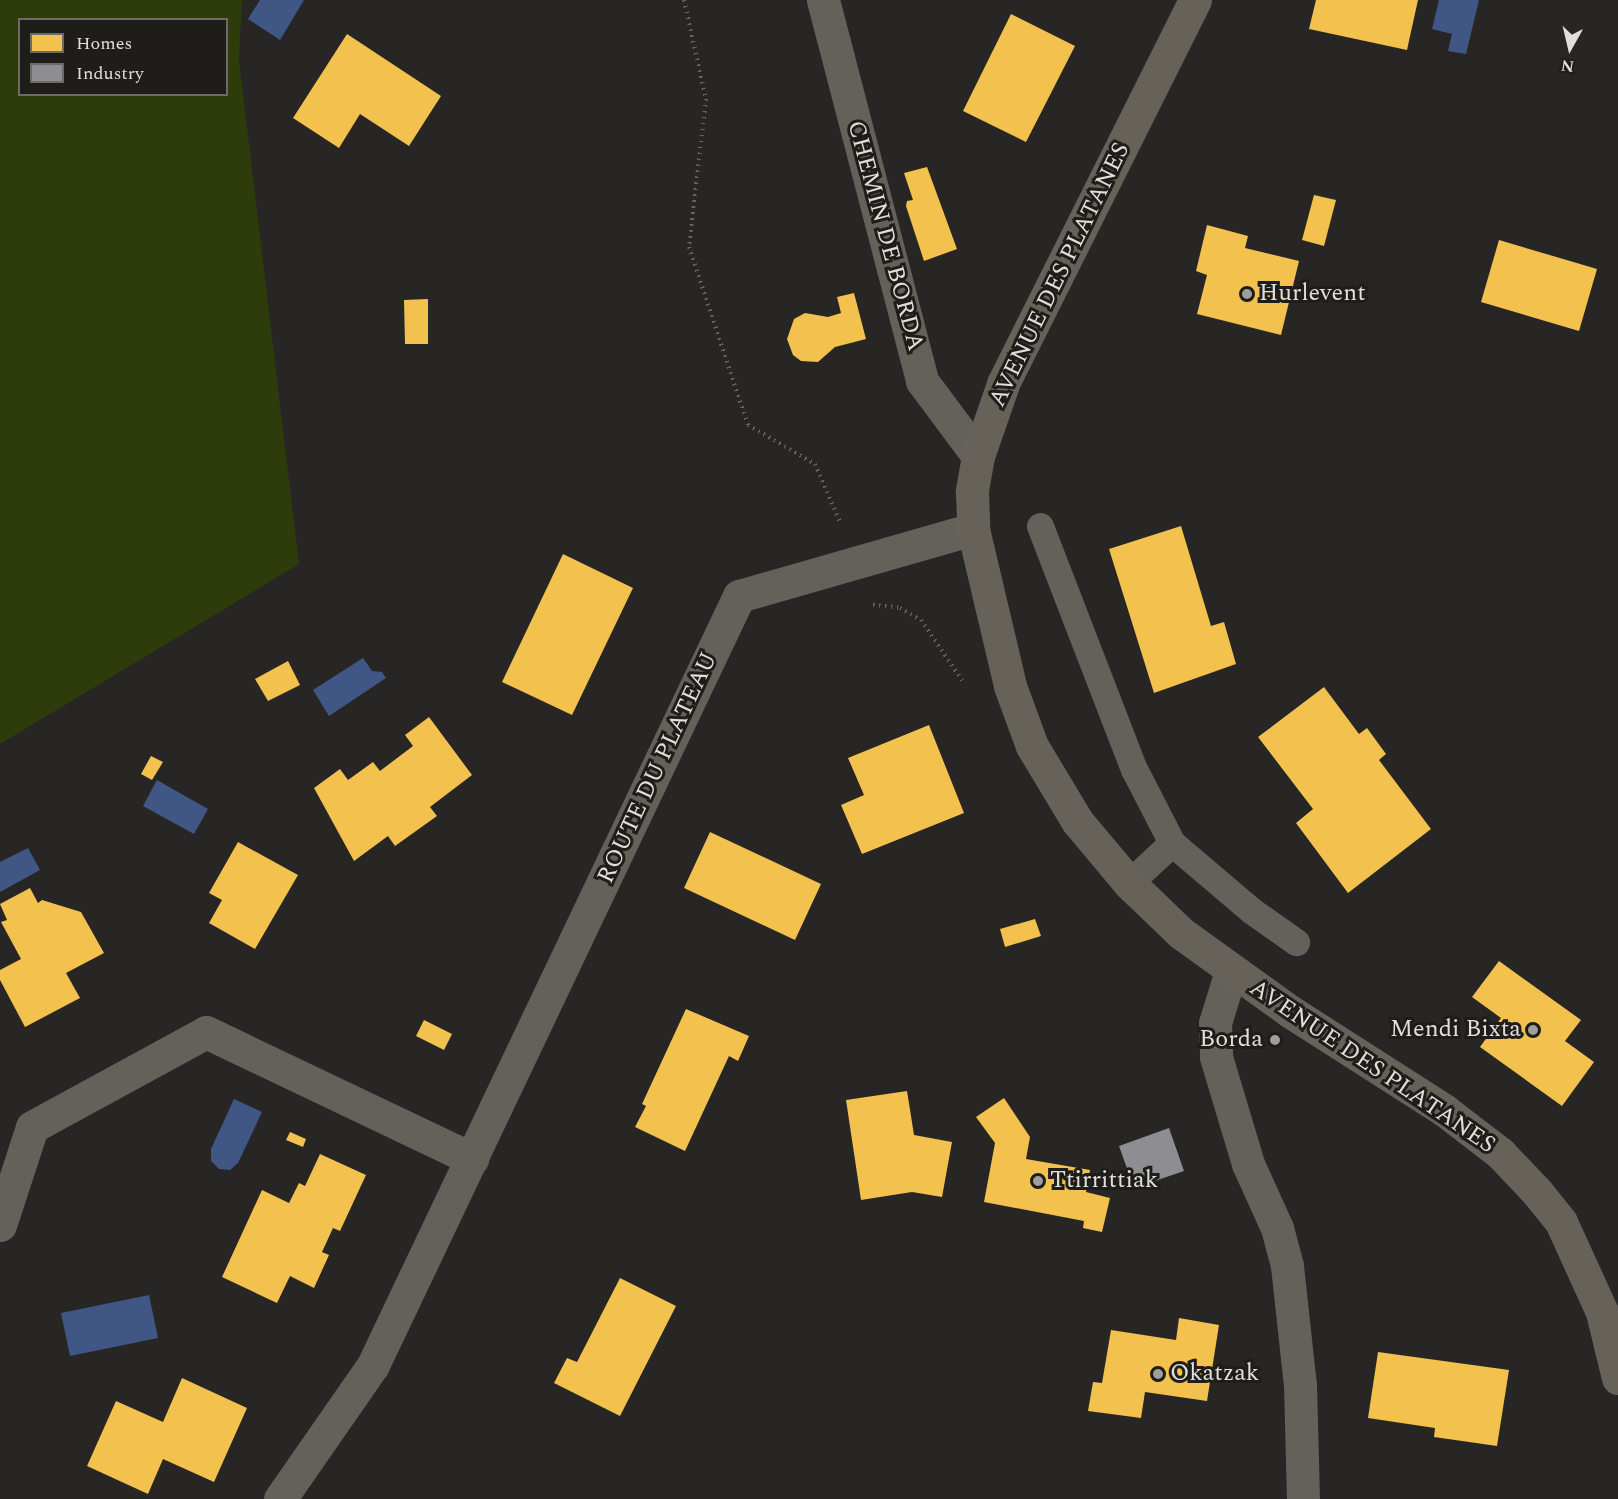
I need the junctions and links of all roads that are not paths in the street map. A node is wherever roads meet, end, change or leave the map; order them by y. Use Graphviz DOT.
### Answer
graph roads {
  1 [pos="824,0"];
  2 [pos="1195,0"];
  3 [pos="978,456"];
  4 [pos="1040,526"];
  5 [pos="973,529"];
  6 [pos="1172,843"];
  7 [pos="1129,883"];
  8 [pos="1296,942"];
  9 [pos="1232,971"];
  10 [pos="472,1159"];
  11 [pos="0,1225"];
  12 [pos="1618,1378"];
  13 [pos="280,1499"];
  14 [pos="1303,1499"];
  1 -- 3 [label="street, CHEMIN DE BORDA"];
  2 -- 3 [label="street, AVENUE DES PLATANES"];
  3 -- 5 [label="street, AVENUE DES PLATANES"];
  4 -- 6 [label="lane"];
  5 -- 7 [label="street, AVENUE DES PLATANES"];
  5 -- 10 [label="street, ROUTE DU PLATEAU"];
  6 -- 7 [label="lane"];
  6 -- 8 [label="lane"];
  7 -- 9 [label="street, AVENUE DES PLATANES"];
  9 -- 12 [label="street, AVENUE DES PLATANES"];
  9 -- 14 [label="street"];
  10 -- 11 [label="street"];
  10 -- 13 [label="street, ROUTE DU PLATEAU"];
}
